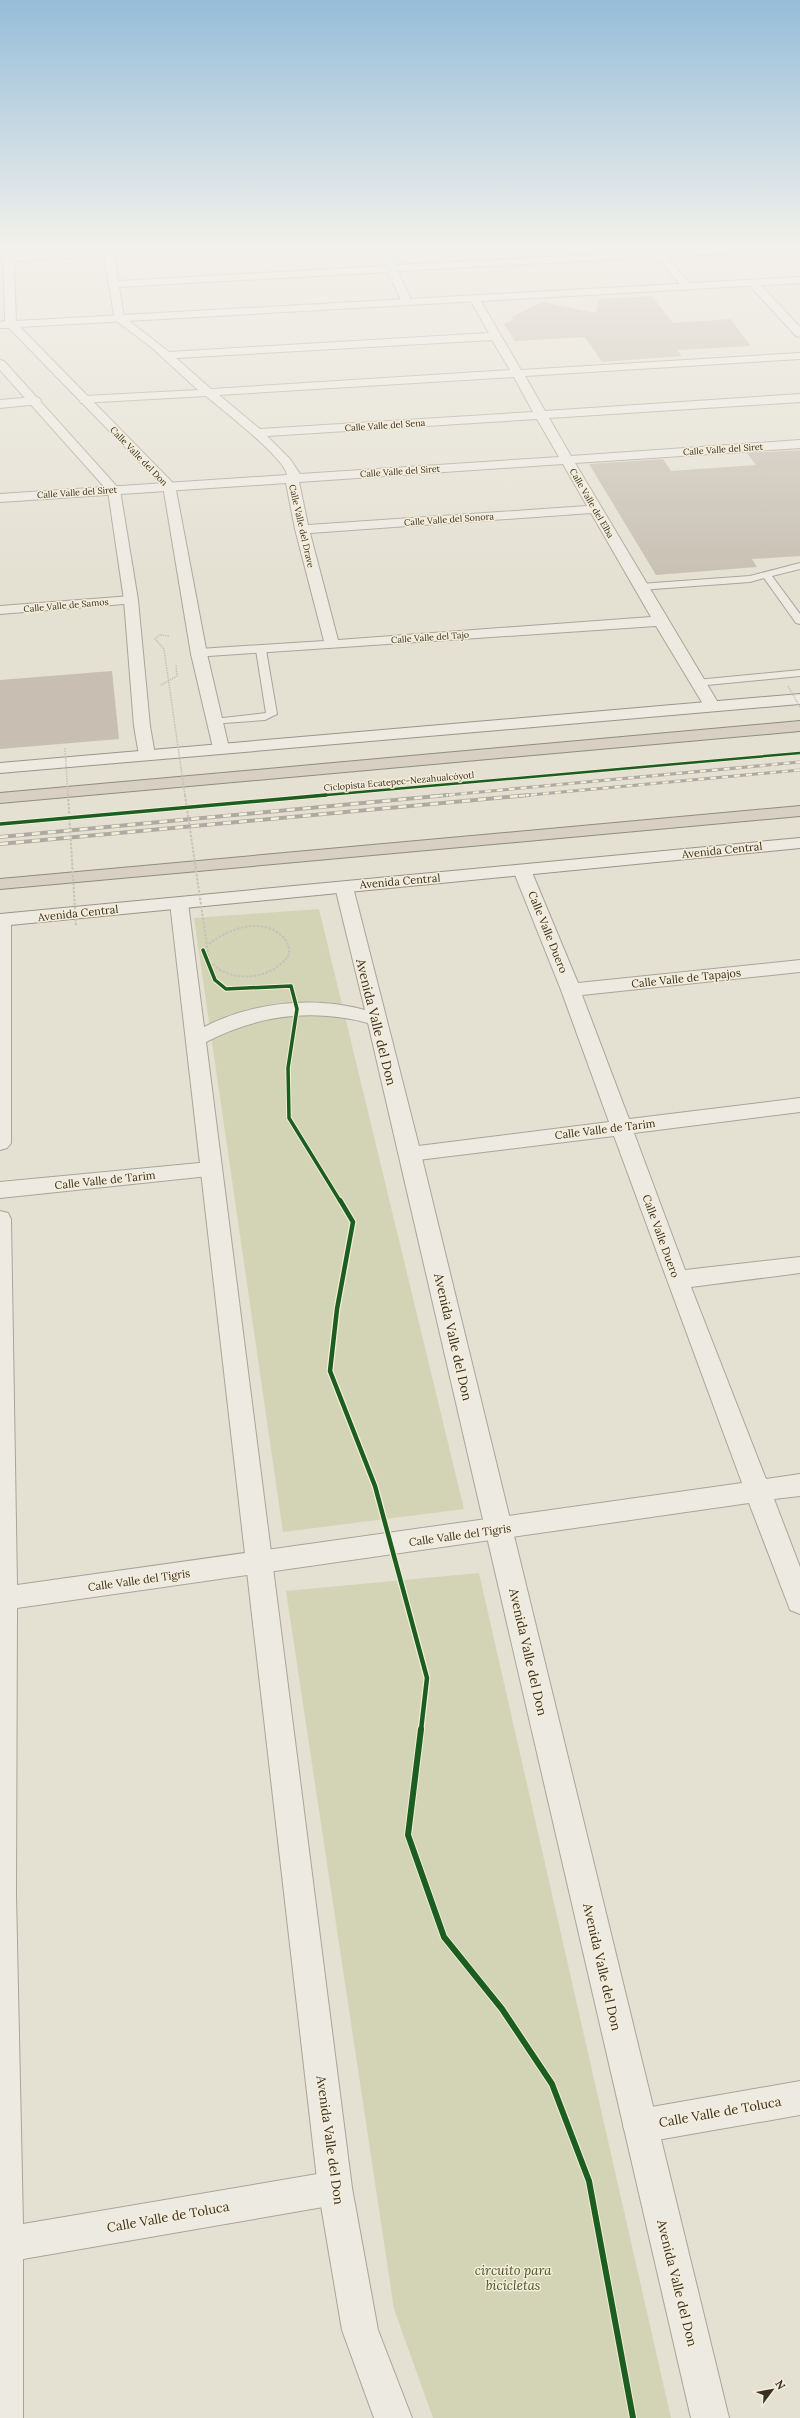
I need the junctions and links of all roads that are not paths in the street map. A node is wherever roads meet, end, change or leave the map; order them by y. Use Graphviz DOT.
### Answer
graph roads {
  1 [pos="42,360"];
  2 [pos="174,360"];
  3 [pos="509,360"];
  4 [pos="740,360"];
  5 [pos="0,363"];
  6 [pos="517,374"];
  7 [pos="208,393"];
  8 [pos="800,398"];
  9 [pos="85,400"];
  10 [pos="35,401"];
  11 [pos="0,404"];
  12 [pos="541,414"];
  13 [pos="257,433"];
  14 [pos="800,444"];
  15 [pos="567,459"];
  16 [pos="292,479"];
  17 [pos="169,485"];
  18 [pos="114,490"];
  19 [pos="0,498"];
  20 [pos="596,509"];
  21 [pos="302,529"];
  22 [pos="800,566"];
  23 [pos="766,575"];
  24 [pos="640,586"];
  25 [pos="131,600"];
  26 [pos="0,610"];
  27 [pos="660,621"];
  28 [pos="800,621"];
  29 [pos="332,644"];
  30 [pos="261,650"];
  31 [pos="199,654"];
  32 [pos="800,673"];
  33 [pos="696,683"];
  34 [pos="800,699"];
  35 [pos="712,706"];
  36 [pos="214,722"];
  37 [pos="800,726"];
  38 [pos="221,748"];
  39 [pos="147,755"];
  40 [pos="0,768"];
  41 [pos="0,798"];
  42 [pos="800,811"];
  43 [pos="800,842"];
  44 [pos="522,870"];
  45 [pos="0,884"];
  46 [pos="344,886"];
  47 [pos="179,903"];
  48 [pos="1,920"];
  49 [pos="800,966"];
  50 [pos="571,990"];
  51 [pos="375,1019"];
  52 [pos="196,1039"];
  53 [pos="1,1048"];
  54 [pos="800,1105"];
  55 [pos="622,1126"];
  56 [pos="0,1143"];
  57 [pos="410,1154"];
  58 [pos="210,1170"];
  59 [pos="0,1190"];
  60 [pos="0,1219"];
  61 [pos="800,1265"];
  62 [pos="677,1280"];
  63 [pos="2,1372"];
  64 [pos="800,1485"];
  65 [pos="758,1492"];
  66 [pos="499,1529"];
  67 [pos="258,1564"];
  68 [pos="2,1599"];
  69 [pos="800,1602"];
  70 [pos="0,1895"];
  71 [pos="800,2098"];
  72 [pos="640,2126"];
  73 [pos="335,2188"];
  74 [pos="3,2245"];
  75 [pos="4,2418"];
  76 [pos="393,2418"];
  77 [pos="710,2418"];
  1 -- 9 [label="street, Calle Valle del Don"];
  2 -- 7 [label="street, Calle Valle del Drave"];
  3 -- 6 [label="street, Calle Valle del Elba"];
  4 -- 6 [label="street"];
  5 -- 10 [label="street"];
  6 -- 7 [label="street"];
  6 -- 12 [label="street, Calle Valle del Elba"];
  7 -- 9 [label="street"];
  7 -- 13 [label="street, Calle Valle del Drave"];
  8 -- 12 [label="street, Calle Valle del Sena"];
  9 -- 17 [label="street, Calle Valle del Don"];
  10 -- 11 [label="street"];
  10 -- 18 [label="street"];
  12 -- 13 [label="street, Calle Valle del Sena"];
  12 -- 15 [label="street, Calle Valle del Elba"];
  13 -- 16 [label="street, Calle Valle del Drave"];
  14 -- 15 [label="street, Calle Valle del Siret"];
  15 -- 16 [label="street, Calle Valle del Siret"];
  15 -- 20 [label="street, Calle Valle del Elba"];
  16 -- 17 [label="street, Calle Valle del Siret"];
  16 -- 21 [label="street, Calle Valle del Drave"];
  17 -- 18 [label="street, Calle Valle del Siret"];
  17 -- 31 [label="street, Calle Valle del Don"];
  18 -- 19 [label="street, Calle Valle del Siret"];
  18 -- 25 [label="street"];
  20 -- 21 [label="street, Calle Valle del Sonora"];
  20 -- 24 [label="street, Calle Valle del Elba"];
  21 -- 29 [label="street, Calle Valle del Drave"];
  22 -- 23 [label="lane"];
  23 -- 24 [label="lane"];
  23 -- 28 [label="lane"];
  24 -- 27 [label="street, Calle Valle del Elba"];
  25 -- 26 [label="street, Calle Valle de Samos"];
  25 -- 39 [label="street"];
  27 -- 29 [label="street, Calle Valle del Tajo"];
  27 -- 33 [label="street, Calle Valle del Elba"];
  29 -- 30 [label="street, Calle Valle del Tajo"];
  30 -- 31 [label="street, Calle Valle del Tajo"];
  30 -- 36 [label="lane"];
  31 -- 36 [label="street, Calle Valle del Don"];
  32 -- 33 [label="lane"];
  33 -- 35 [label="street, Calle Valle del Elba"];
  34 -- 35 [label="street"];
  35 -- 38 [label="street"];
  36 -- 38 [label="street, Calle Valle del Don"];
  37 -- 41 [label="highway"];
  38 -- 39 [label="street"];
  39 -- 40 [label="street"];
  42 -- 45 [label="highway"];
  43 -- 44 [label="street, Avenida Central"];
  44 -- 46 [label="street, Avenida Central"];
  44 -- 50 [label="street, Calle Valle Duero"];
  46 -- 47 [label="street, Avenida Central"];
  46 -- 51 [label="street, Avenida Valle del Don"];
  47 -- 48 [label="street, Avenida Central"];
  47 -- 52 [label="street, Avenida Valle del Don"];
  48 -- 53 [label="street"];
  49 -- 50 [label="street, Calle Valle de Tapajos"];
  50 -- 55 [label="street, Calle Valle Duero"];
  51 -- 52 [label="street"];
  51 -- 57 [label="street, Avenida Valle del Don"];
  52 -- 58 [label="street, Avenida Valle del Don"];
  53 -- 56 [label="street"];
  54 -- 55 [label="street, Calle Valle de Tarim"];
  55 -- 57 [label="street, Calle Valle de Tarim"];
  55 -- 62 [label="street, Calle Valle Duero"];
  57 -- 66 [label="street, Avenida Valle del Don"];
  58 -- 59 [label="street, Calle Valle de Tarim"];
  58 -- 67 [label="street, Avenida Valle del Don"];
  60 -- 63 [label="street"];
  61 -- 62 [label="street"];
  62 -- 65 [label="street, Calle Valle Duero"];
  63 -- 68 [label="street"];
  64 -- 65 [label="street, Calle Valle del Tigris"];
  65 -- 66 [label="street, Calle Valle del Tigris"];
  65 -- 69 [label="street, Calle Valle Duero"];
  66 -- 67 [label="street, Calle Valle del Tigris"];
  66 -- 72 [label="street, Avenida Valle del Don"];
  67 -- 68 [label="street, Calle Valle del Tigris"];
  67 -- 73 [label="street, Avenida Valle del Don"];
  68 -- 70 [label="street"];
  70 -- 74 [label="street"];
  71 -- 72 [label="street, Calle Valle de Toluca"];
  72 -- 77 [label="street, Avenida Valle del Don"];
  73 -- 74 [label="street, Calle Valle de Toluca"];
  73 -- 76 [label="street, Avenida Valle del Don"];
  74 -- 75 [label="street"];
}
